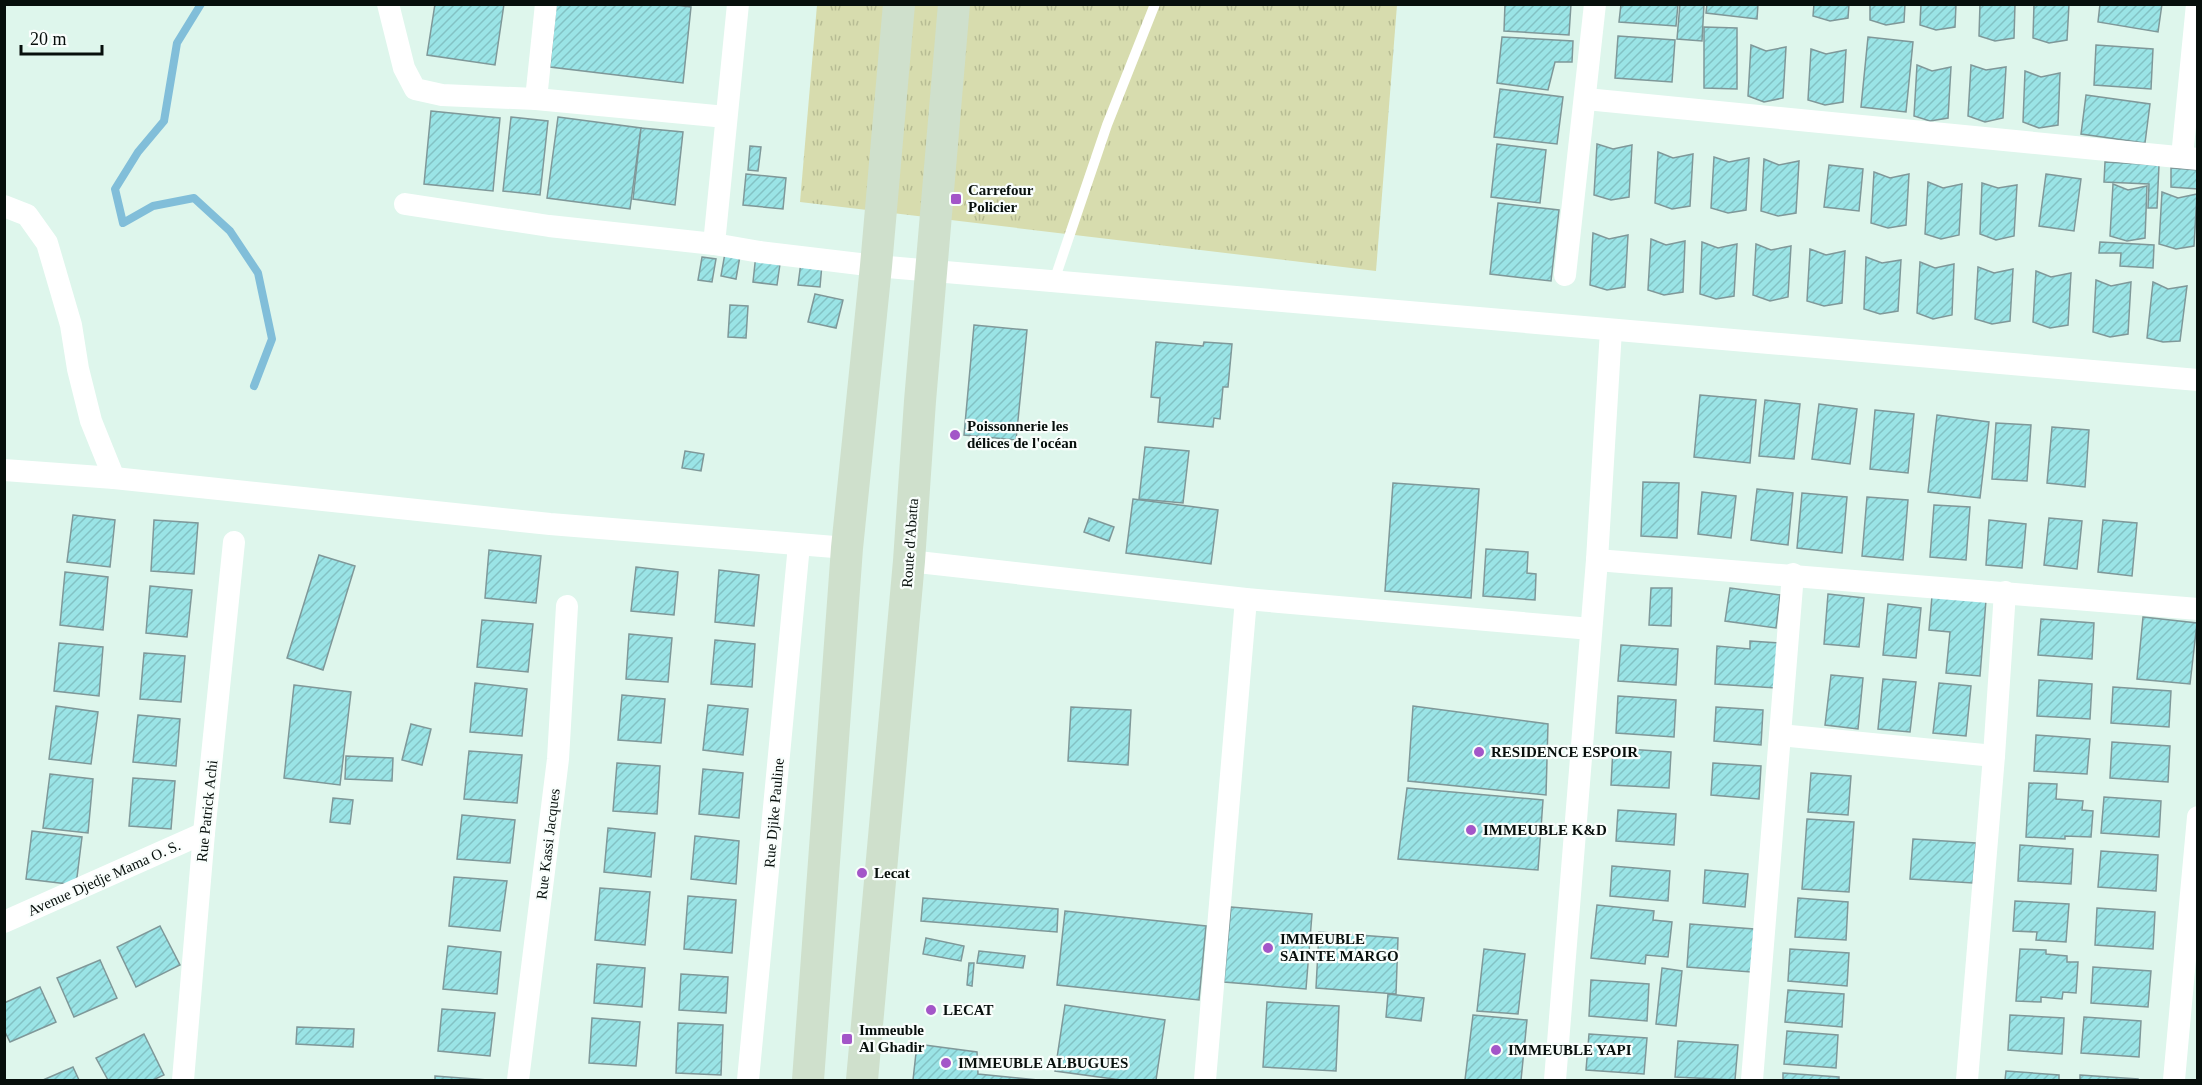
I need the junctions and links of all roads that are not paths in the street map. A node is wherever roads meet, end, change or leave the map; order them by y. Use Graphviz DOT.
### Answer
graph roads {
  1 [pos="388,4"];
  2 [pos="546,4"];
  3 [pos="738,4"];
  4 [pos="899,4"];
  5 [pos="954,4"];
  6 [pos="1155,4"];
  7 [pos="1594,4"];
  8 [pos="2197,4"];
  9 [pos="536,99"];
  10 [pos="1586,99"];
  11 [pos="726,117"];
  12 [pos="2190,158"];
  13 [pos="405,204"];
  14 [pos="4,206"];
  15 [pos="714,244"];
  16 [pos="876,266"];
  17 [pos="932,271"];
  18 [pos="1565,275"];
  19 [pos="1054,282"];
  20 [pos="1611,330"];
  21 [pos="2198,380"];
  22 [pos="4,470"];
  23 [pos="114,478"];
  24 [pos="234,542"];
  25 [pos="799,545"];
  26 [pos="847,548"];
  27 [pos="1597,560"];
  28 [pos="909,561"];
  29 [pos="1793,574"];
  30 [pos="2005,592"];
  31 [pos="1246,599"];
  32 [pos="567,606"];
  33 [pos="2198,609"];
  34 [pos="1591,629"];
  35 [pos="1780,735"];
  36 [pos="1994,756"];
  37 [pos="2198,817"];
  38 [pos="204,833"];
  39 [pos="4,922"];
  40 [pos="183,1080"];
  41 [pos="518,1080"];
  42 [pos="748,1080"];
  43 [pos="808,1080"];
  44 [pos="862,1080"];
  45 [pos="1205,1080"];
  46 [pos="1555,1080"];
  47 [pos="1752,1080"];
  48 [pos="1967,1080"];
  49 [pos="2174,1080"];
  1 -- 9 [label="street"];
  2 -- 9 [label="street"];
  3 -- 11 [label="street"];
  4 -- 16 [label="street"];
  5 -- 17 [label="street, Route d'Abatta"];
  6 -- 19 [label="lane"];
  7 -- 10 [label="street"];
  8 -- 12 [label="street"];
  9 -- 11 [label="street"];
  10 -- 12 [label="street"];
  10 -- 18 [label="street"];
  11 -- 15 [label="street"];
  13 -- 15 [label="street"];
  14 -- 23 [label="street"];
  15 -- 16 [label="street"];
  16 -- 17 [label="street"];
  16 -- 26 [label="street"];
  17 -- 19 [label="street"];
  17 -- 28 [label="street, Route d'Abatta"];
  19 -- 20 [label="street"];
  20 -- 21 [label="street"];
  20 -- 27 [label="street"];
  22 -- 23 [label="street"];
  23 -- 25 [label="street"];
  24 -- 38 [label="street, Rue Patrick Achi"];
  25 -- 26 [label="street"];
  25 -- 42 [label="street, Rue Djike Pauline"];
  26 -- 43 [label="street"];
  27 -- 29 [label="street"];
  27 -- 34 [label="street"];
  28 -- 31 [label="street"];
  28 -- 44 [label="street, Route d'Abatta"];
  29 -- 30 [label="street"];
  29 -- 35 [label="street"];
  30 -- 33 [label="street"];
  30 -- 36 [label="street"];
  31 -- 34 [label="street"];
  31 -- 45 [label="street"];
  32 -- 41 [label="street, Rue Kassi Jacques"];
  34 -- 46 [label="street"];
  35 -- 36 [label="street"];
  35 -- 47 [label="street"];
  36 -- 48 [label="street"];
  37 -- 49 [label="street"];
  38 -- 39 [label="street, Avenue Djedje Mama O. S."];
  38 -- 40 [label="street, Rue Patrick Achi"];
}
